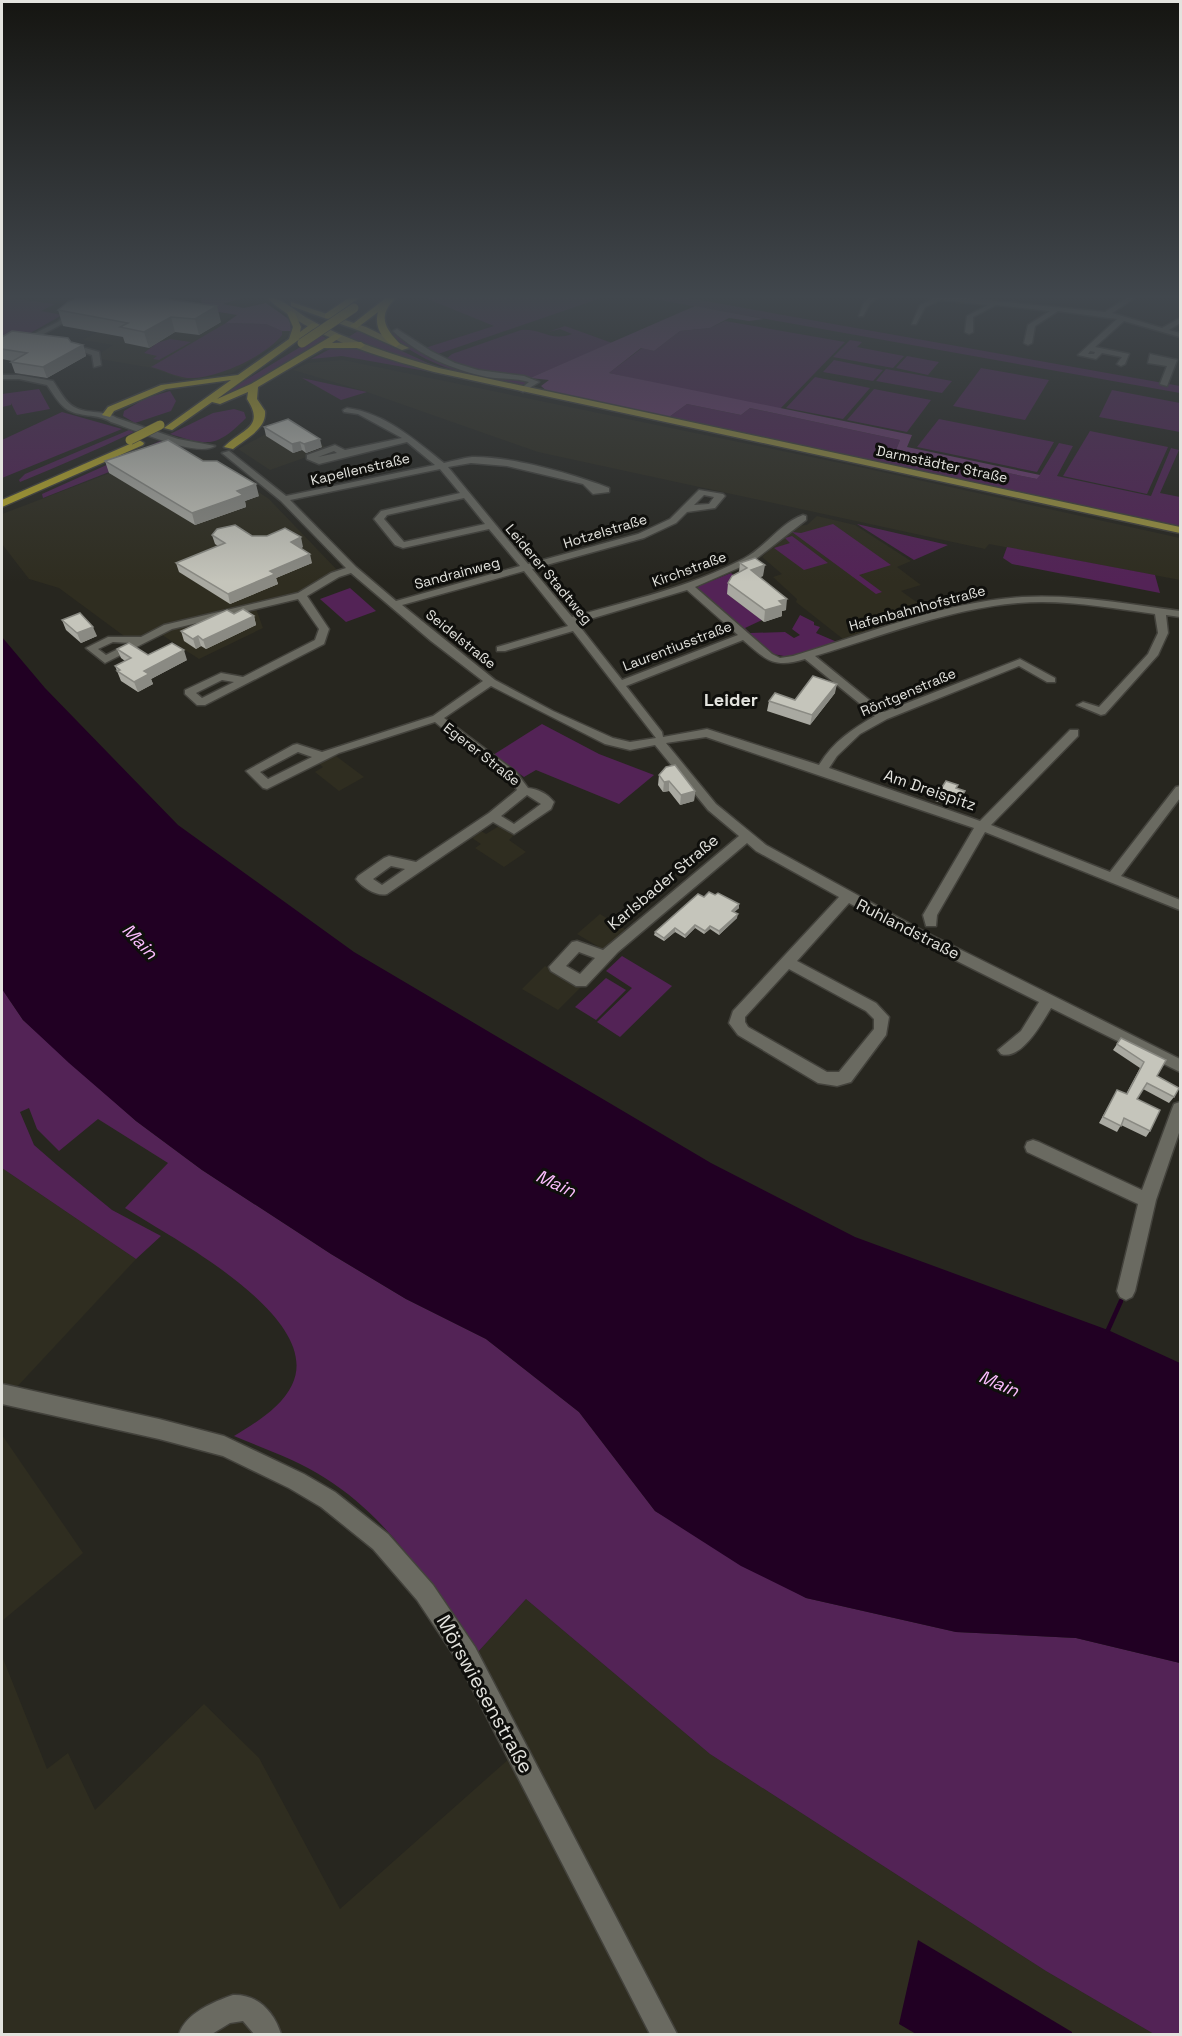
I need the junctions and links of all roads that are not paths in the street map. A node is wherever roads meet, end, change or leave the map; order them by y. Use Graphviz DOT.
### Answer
graph roads {
  1 [pos="57,392"];
  2 [pos="149,392"];
  3 [pos="199,392"];
  4 [pos="223,392"];
  5 [pos="226,392"];
  6 [pos="237,392"];
  7 [pos="253,392"];
  8 [pos="532,392"];
  9 [pos="214,400"];
  10 [pos="347,410"];
  11 [pos="192,412"];
  12 [pos="107,415"];
  13 [pos="261,415"];
  14 [pos="410,439"];
  15 [pos="218,448"];
  16 [pos="344,453"];
  17 [pos="215,456"];
  18 [pos="441,465"];
  19 [pos="51,479"];
  20 [pos="586,482"];
  21 [pos="280,495"];
  22 [pos="465,495"];
  23 [pos="2,497"];
  24 [pos="2,504"];
  25 [pos="687,509"];
  26 [pos="803,518"];
  27 [pos="490,526"];
  28 [pos="1180,530"];
  29 [pos="353,569"];
  30 [pos="526,569"];
  31 [pos="687,585"];
  32 [pos="301,595"];
  33 [pos="395,604"];
  34 [pos="1160,612"];
  35 [pos="1180,614"];
  36 [pos="573,624"];
  37 [pos="744,636"];
  38 [pos="142,640"];
  39 [pos="501,649"];
  40 [pos="807,656"];
  41 [pos="1051,680"];
  42 [pos="245,681"];
  43 [pos="491,682"];
  44 [pos="620,685"];
  45 [pos="1083,705"];
  46 [pos="883,717"];
  47 [pos="437,718"];
  48 [pos="1074,733"];
  49 [pos="660,739"];
  50 [pos="322,756"];
  51 [pos="822,770"];
  52 [pos="1180,790"];
  53 [pos="524,791"];
  54 [pos="493,816"];
  55 [pos="982,826"];
  56 [pos="746,837"];
  57 [pos="770,853"];
  58 [pos="418,867"];
  59 [pos="1113,877"];
  60 [pos="846,897"];
  61 [pos="1180,904"];
  62 [pos="925,929"];
  63 [pos="605,956"];
  64 [pos="787,962"];
  65 [pos="1049,999"];
  66 [pos="1006,1050"];
  67 [pos="1180,1066"];
  68 [pos="1180,1109"];
  69 [pos="1033,1148"];
  70 [pos="1147,1200"];
  71 [pos="1126,1291"];
  72 [pos="2,1394"];
  73 [pos="192,2034"];
  74 [pos="268,2034"];
  75 [pos="664,2034"];
  1 -- 12 [label="street"];
  2 -- 12 [label="highway"];
  3 -- 11 [label="highway"];
  4 -- 9 [label="highway"];
  5 -- 9 [label="highway"];
  6 -- 9 [label="highway"];
  7 -- 13 [label="highway"];
  8 -- 28 [label="main road, Darmstädter Straße"];
  9 -- 11 [label="highway"];
  10 -- 14 [label="street, Leiderer Stadtweg"];
  11 -- 13 [label="highway"];
  11 -- 19 [label="highway"];
  12 -- 15 [label="street"];
  13 -- 15 [label="highway"];
  14 -- 16 [label="street"];
  14 -- 18 [label="street, Leiderer Stadtweg"];
  15 -- 17 [label="street"];
  15 -- 17 [label="street, Seidelstraße"];
  15 -- 21 [label="street, Seidelstraße"];
  17 -- 21 [label="street, Seidelstraße"];
  18 -- 20 [label="street, Kapellenstraße"];
  18 -- 21 [label="street, Kapellenstraße"];
  18 -- 22 [label="street, Leiderer Stadtweg"];
  19 -- 23 [label="highway"];
  19 -- 24 [label="highway"];
  21 -- 29 [label="street, Seidelstraße"];
  22 -- 27 [label="street, Leiderer Stadtweg"];
  22 -- 27 [label="street"];
  25 -- 30 [label="street, Hotzelstraße"];
  26 -- 31 [label="street, Kirchstraße"];
  27 -- 30 [label="street, Leiderer Stadtweg"];
  29 -- 32 [label="street"];
  29 -- 33 [label="street, Seidelstraße"];
  30 -- 33 [label="street, Sandrainweg"];
  30 -- 36 [label="street, Leiderer Stadtweg"];
  31 -- 36 [label="street, Kirchstraße"];
  31 -- 37 [label="street, Hafenbahnhofstraße"];
  32 -- 38 [label="street"];
  32 -- 42 [label="street"];
  33 -- 43 [label="street, Seidelstraße"];
  34 -- 35 [label="street, Hafenbahnhofstraße"];
  34 -- 40 [label="street, Hafenbahnhofstraße"];
  34 -- 45 [label="street"];
  36 -- 39 [label="street, Kirchstraße"];
  36 -- 44 [label="street, Leiderer Stadtweg"];
  37 -- 40 [label="street, Hafenbahnhofstraße"];
  37 -- 44 [label="street, Laurentiusstraße"];
  40 -- 46 [label="street"];
  41 -- 46 [label="street, Röntgenstraße"];
  43 -- 47 [label="street"];
  43 -- 49 [label="street, Seidelstraße"];
  44 -- 49 [label="street, Leiderer Stadtweg"];
  46 -- 51 [label="street, Röntgenstraße"];
  47 -- 50 [label="street"];
  47 -- 53 [label="street, Egerer Straße"];
  48 -- 55 [label="street"];
  49 -- 51 [label="street, Am Dreispitz"];
  49 -- 56 [label="street, Leiderer Stadtweg"];
  50 -- 50 [label="street"];
  51 -- 55 [label="street, Am Dreispitz"];
  52 -- 59 [label="street"];
  53 -- 54 [label="street, Egerer Straße"];
  53 -- 54 [label="street, Egerer Straße"];
  54 -- 58 [label="street, Egerer Straße"];
  55 -- 59 [label="street, Am Dreispitz"];
  55 -- 62 [label="street"];
  56 -- 57 [label="street, Leiderer Stadtweg"];
  56 -- 63 [label="street, Karlsbader Straße"];
  57 -- 60 [label="street, Ruhlandstraße"];
  59 -- 61 [label="street, Am Dreispitz"];
  60 -- 62 [label="street, Ruhlandstraße"];
  60 -- 64 [label="street"];
  62 -- 65 [label="street, Ruhlandstraße"];
  64 -- 64 [label="street"];
  65 -- 66 [label="street"];
  65 -- 67 [label="street, Ruhlandstraße"];
  68 -- 70 [label="street"];
  69 -- 70 [label="street"];
  70 -- 71 [label="street"];
  72 -- 75 [label="street, Mörswiesenstraße"];
  73 -- 74 [label="street"];
}
